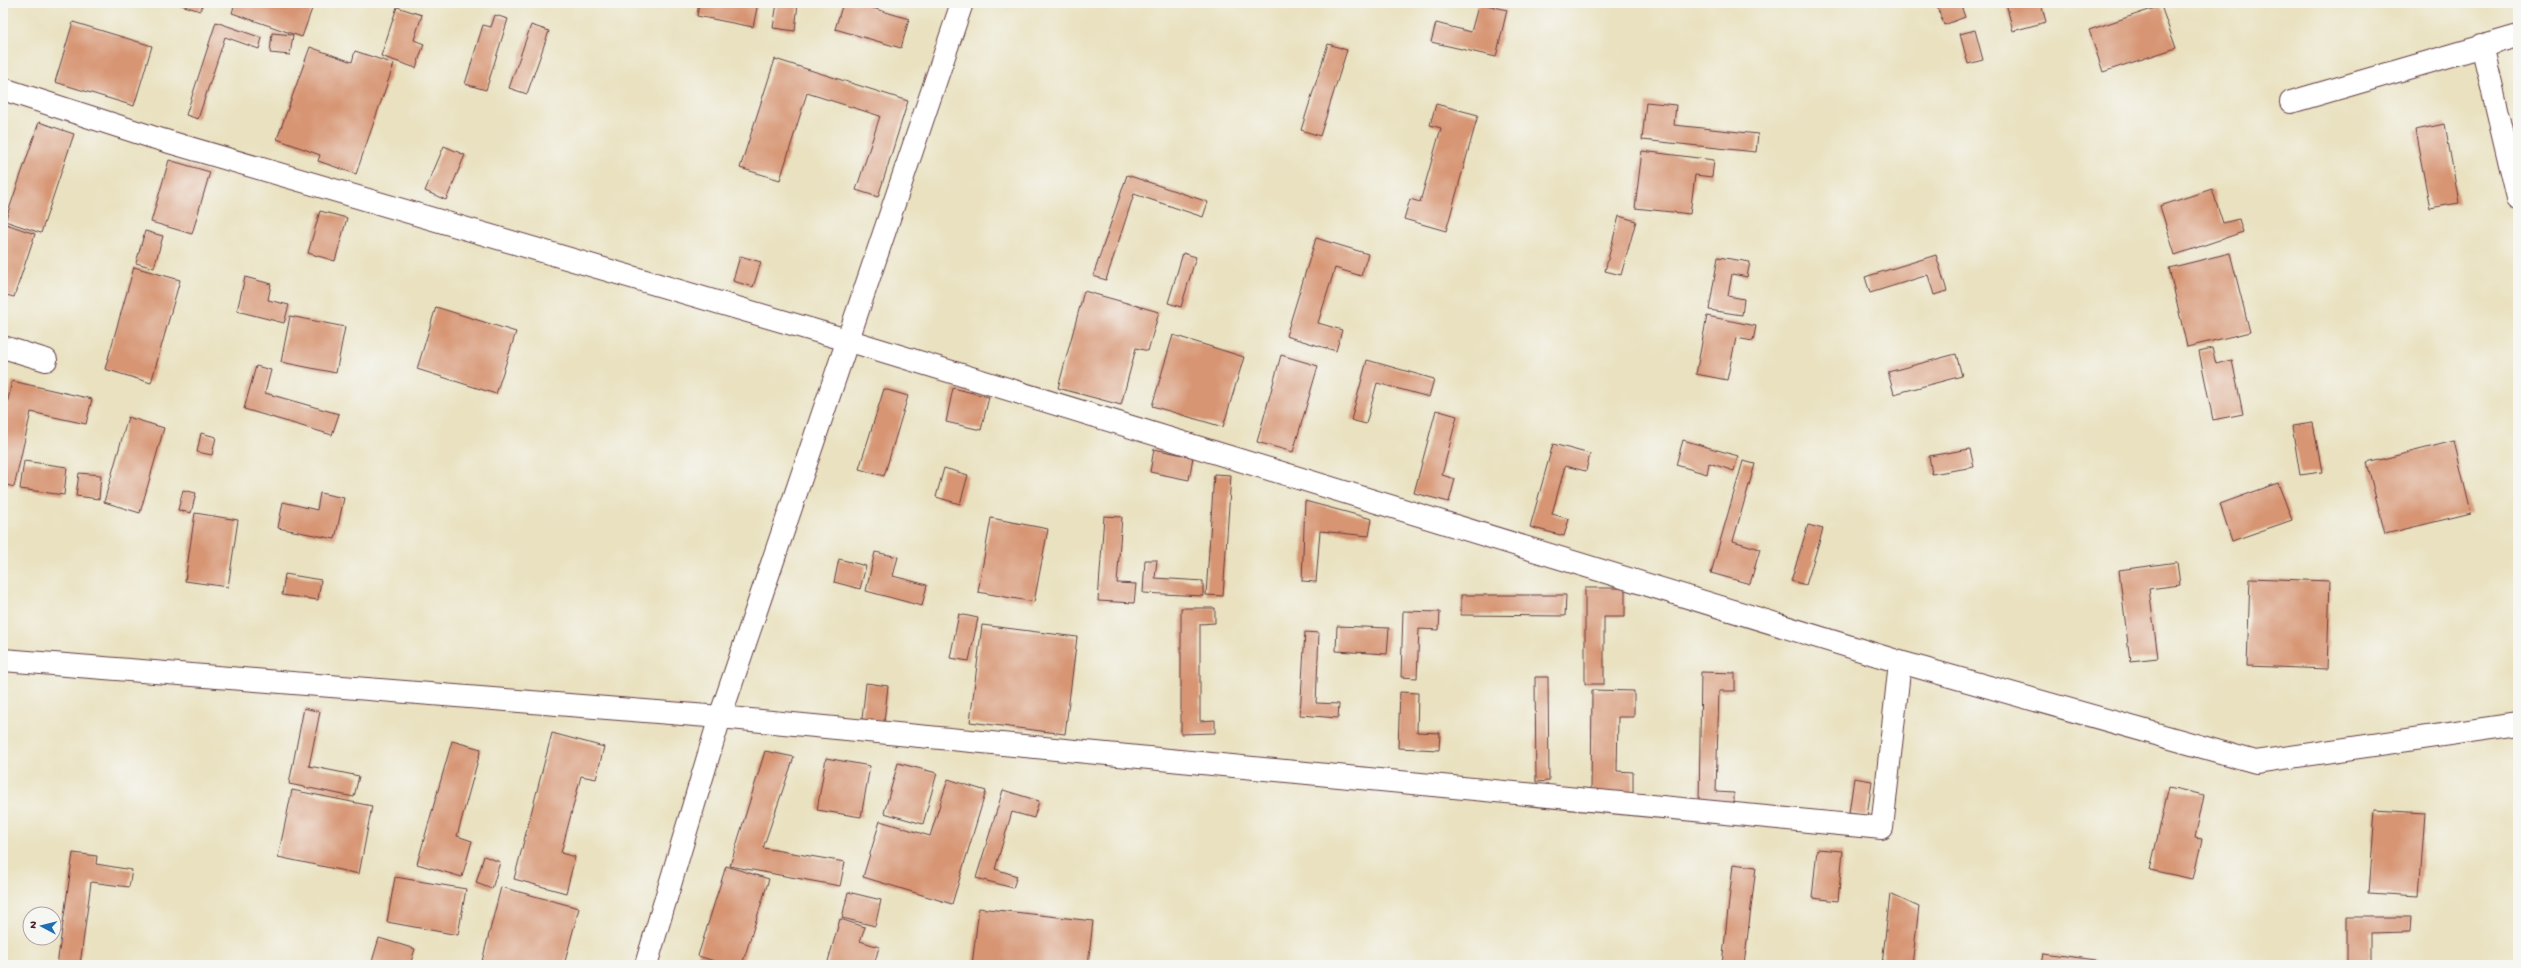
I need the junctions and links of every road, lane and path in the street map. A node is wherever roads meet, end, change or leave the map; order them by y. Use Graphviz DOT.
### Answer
graph roads {
  1 [pos="962,3"];
  2 [pos="2518,36"];
  3 [pos="2482,45"];
  4 [pos="3,89"];
  5 [pos="2291,102"];
  6 [pos="2518,198"];
  7 [pos="847,340"];
  8 [pos="3,347"];
  9 [pos="46,360"];
  10 [pos="3,660"];
  11 [pos="1900,662"];
  12 [pos="720,717"];
  13 [pos="2518,724"];
  14 [pos="646,965"];
  1 -- 7 [label="street"];
  2 -- 3 [label="street"];
  3 -- 5 [label="street"];
  3 -- 6 [label="street"];
  4 -- 7 [label="street"];
  7 -- 11 [label="street"];
  7 -- 12 [label="street"];
  8 -- 9 [label="street"];
  10 -- 12 [label="street"];
  11 -- 12 [label="street"];
  11 -- 13 [label="street"];
  12 -- 14 [label="street"];
}
